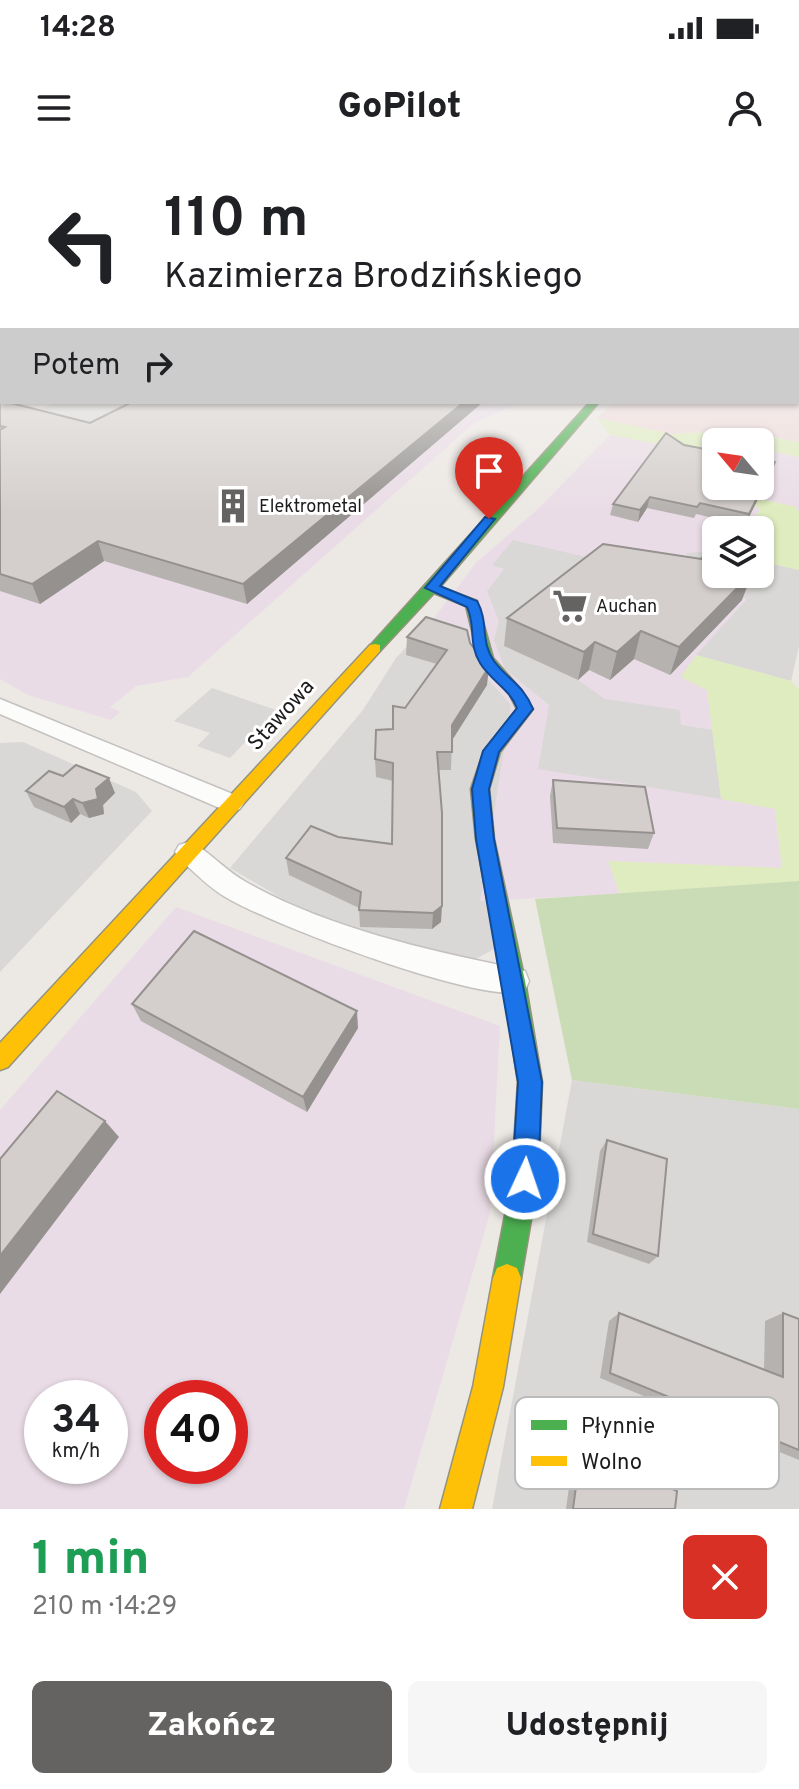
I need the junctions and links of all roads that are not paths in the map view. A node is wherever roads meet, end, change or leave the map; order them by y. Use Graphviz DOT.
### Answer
graph roads {
  1 [pos="593,404"];
  2 [pos="432,588"];
  3 [pos="0,706"];
  4 [pos="231,803"];
  5 [pos="188,852"];
  6 [pos="514,981"];
  7 [pos="0,1059"];
  8 [pos="456,1509"];
  1 -- 2 [label="street, Stawowa"];
  2 -- 4 [label="street, Stawowa"];
  2 -- 6 [label="street"];
  3 -- 4 [label="street"];
  4 -- 5 [label="street, Stawowa"];
  5 -- 6 [label="street"];
  5 -- 7 [label="street, Stawowa"];
  6 -- 8 [label="street"];
}
